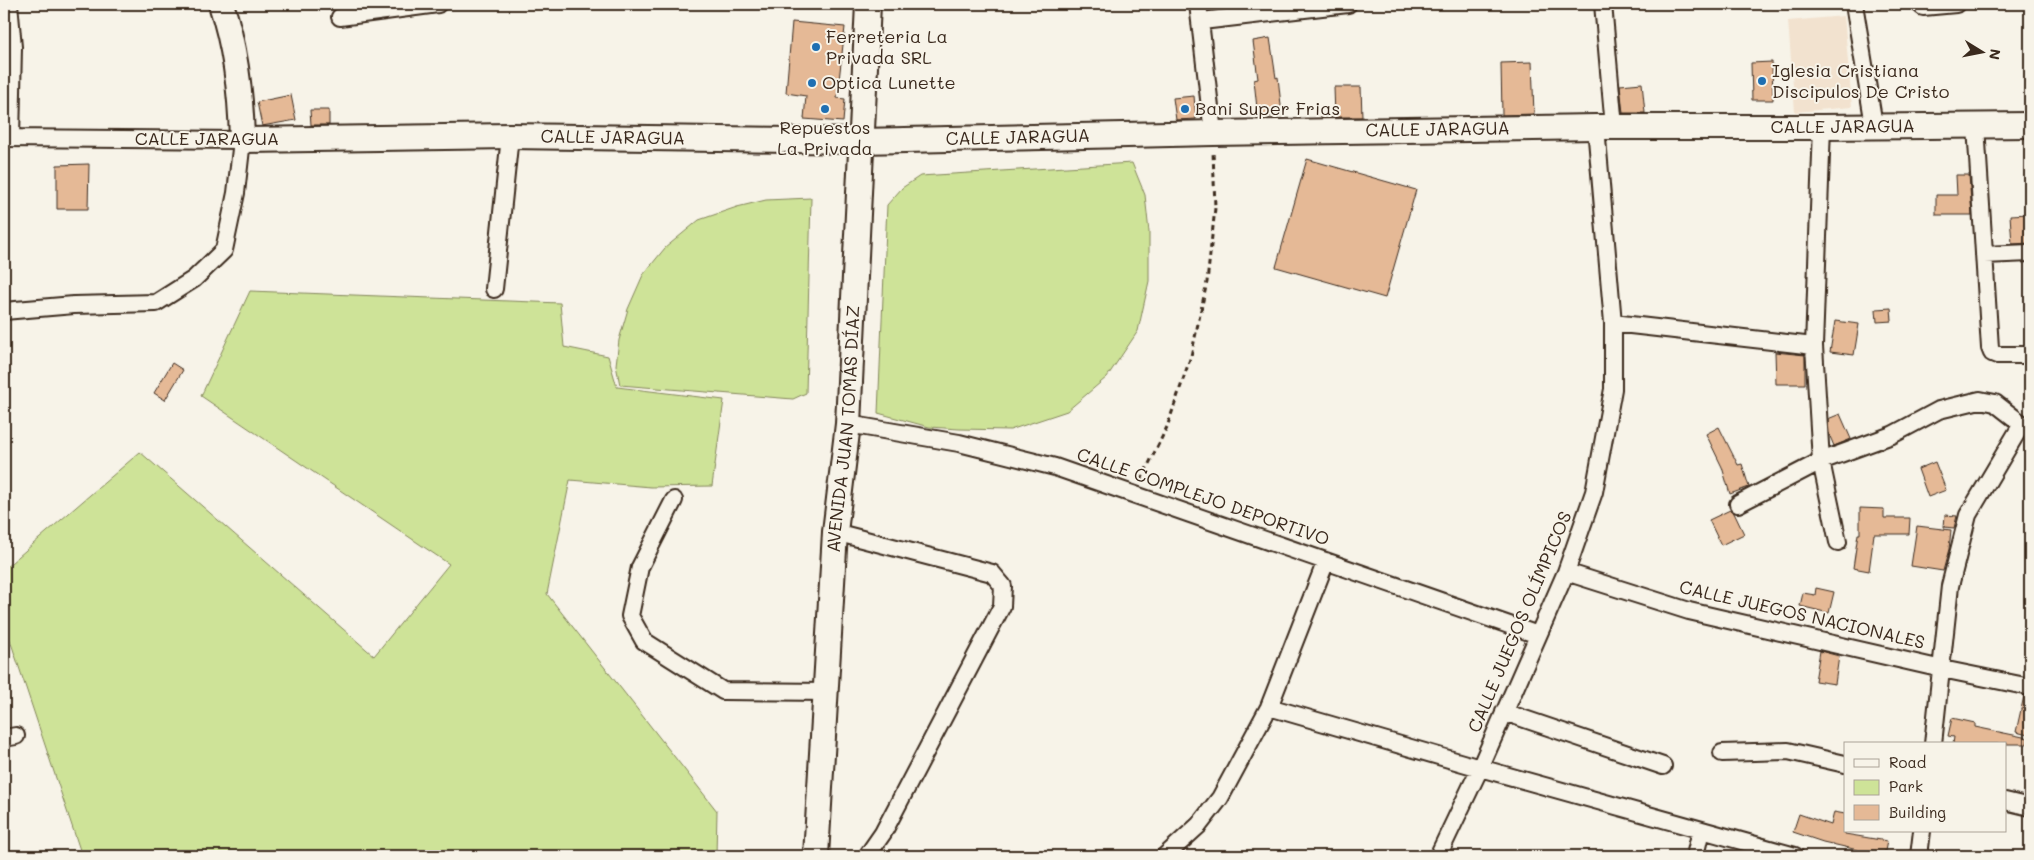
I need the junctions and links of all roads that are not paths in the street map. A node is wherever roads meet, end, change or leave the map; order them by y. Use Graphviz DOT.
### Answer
graph roads {
  1 [pos="9,4"];
  2 [pos="221,4"];
  3 [pos="438,4"];
  4 [pos="868,4"];
  5 [pos="1198,4"];
  6 [pos="1348,4"];
  7 [pos="1603,4"];
  8 [pos="1854,4"];
  9 [pos="1920,4"];
  10 [pos="1956,4"];
  11 [pos="340,17"];
  12 [pos="1202,21"];
  13 [pos="2030,125"];
  14 [pos="1874,126"];
  15 [pos="1976,126"];
  16 [pos="1605,127"];
  17 [pos="1822,128"];
  18 [pos="1213,133"];
  19 [pos="510,136"];
  20 [pos="7,138"];
  21 [pos="242,140"];
  22 [pos="862,141"];
  23 [pos="2030,254"];
  24 [pos="1984,256"];
  25 [pos="494,288"];
  26 [pos="4,311"];
  27 [pos="1613,323"];
  28 [pos="1814,346"];
  29 [pos="2030,355"];
  30 [pos="848,424"];
  31 [pos="2026,426"];
  32 [pos="1821,461"];
  33 [pos="674,500"];
  34 [pos="1738,504"];
  35 [pos="836,532"];
  36 [pos="1838,542"];
  37 [pos="1326,561"];
  38 [pos="1566,572"];
  39 [pos="1538,635"];
  40 [pos="1942,669"];
  41 [pos="2030,687"];
  42 [pos="827,692"];
  43 [pos="1269,707"];
  44 [pos="1504,712"];
  45 [pos="1933,742"];
  46 [pos="1722,753"];
  47 [pos="1844,764"];
  48 [pos="1663,766"];
  49 [pos="1480,768"];
  50 [pos="2006,801"];
  51 [pos="2030,807"];
  52 [pos="1701,830"];
  53 [pos="1922,832"];
  54 [pos="816,856"];
  55 [pos="867,856"];
  56 [pos="1165,856"];
  57 [pos="1438,856"];
  58 [pos="1695,856"];
  59 [pos="1795,856"];
  60 [pos="1919,856"];
  1 -- 20 [label="street"];
  2 -- 21 [label="street"];
  3 -- 11 [label="street"];
  4 -- 22 [label="street, AVENIDA JUAN TOMÁS DÍAZ"];
  5 -- 12 [label="street"];
  6 -- 12 [label="street"];
  7 -- 16 [label="street, CALLE JUEGOS OLÍMPICOS"];
  8 -- 14 [label="street"];
  9 -- 10 [label="street"];
  12 -- 18 [label="street"];
  13 -- 15 [label="street, CALLE JARAGUA"];
  14 -- 15 [label="street, CALLE JARAGUA"];
  14 -- 17 [label="street, CALLE JARAGUA"];
  15 -- 24 [label="street"];
  16 -- 17 [label="street, CALLE JARAGUA"];
  16 -- 18 [label="street, CALLE JARAGUA"];
  16 -- 27 [label="street, CALLE JUEGOS OLÍMPICOS"];
  17 -- 28 [label="street"];
  18 -- 22 [label="street, CALLE JARAGUA"];
  19 -- 21 [label="street, CALLE JARAGUA"];
  19 -- 22 [label="street, CALLE JARAGUA"];
  19 -- 25 [label="street"];
  20 -- 21 [label="street, CALLE JARAGUA"];
  21 -- 26 [label="street"];
  22 -- 30 [label="street, AVENIDA JUAN TOMÁS DÍAZ"];
  23 -- 24 [label="street"];
  24 -- 29 [label="street"];
  27 -- 28 [label="street"];
  27 -- 38 [label="street, CALLE JUEGOS OLÍMPICOS"];
  28 -- 32 [label="street"];
  30 -- 35 [label="street, AVENIDA JUAN TOMÁS DÍAZ"];
  30 -- 37 [label="street, CALLE COMPLEJO DEPORTIVO"];
  31 -- 32 [label="street"];
  31 -- 40 [label="street"];
  32 -- 34 [label="street"];
  32 -- 36 [label="street"];
  33 -- 42 [label="street"];
  35 -- 42 [label="street, AVENIDA JUAN TOMÁS DÍAZ"];
  35 -- 55 [label="street"];
  37 -- 39 [label="street, CALLE COMPLEJO DEPORTIVO"];
  37 -- 43 [label="street"];
  38 -- 39 [label="street, CALLE JUEGOS OLÍMPICOS"];
  38 -- 40 [label="street, CALLE JUEGOS NACIONALES"];
  39 -- 44 [label="street, CALLE JUEGOS OLÍMPICOS"];
  40 -- 41 [label="street, CALLE JUEGOS NACIONALES"];
  40 -- 45 [label="street"];
  42 -- 54 [label="street, AVENIDA JUAN TOMÁS DÍAZ"];
  43 -- 49 [label="street"];
  43 -- 56 [label="street"];
  44 -- 48 [label="street"];
  44 -- 49 [label="street, CALLE JUEGOS OLÍMPICOS"];
  46 -- 47 [label="street"];
  49 -- 52 [label="street"];
  49 -- 57 [label="street, CALLE JUEGOS OLÍMPICOS"];
  50 -- 51 [label="street"];
  52 -- 58 [label="street"];
  52 -- 59 [label="street"];
  53 -- 60 [label="street"];
}
